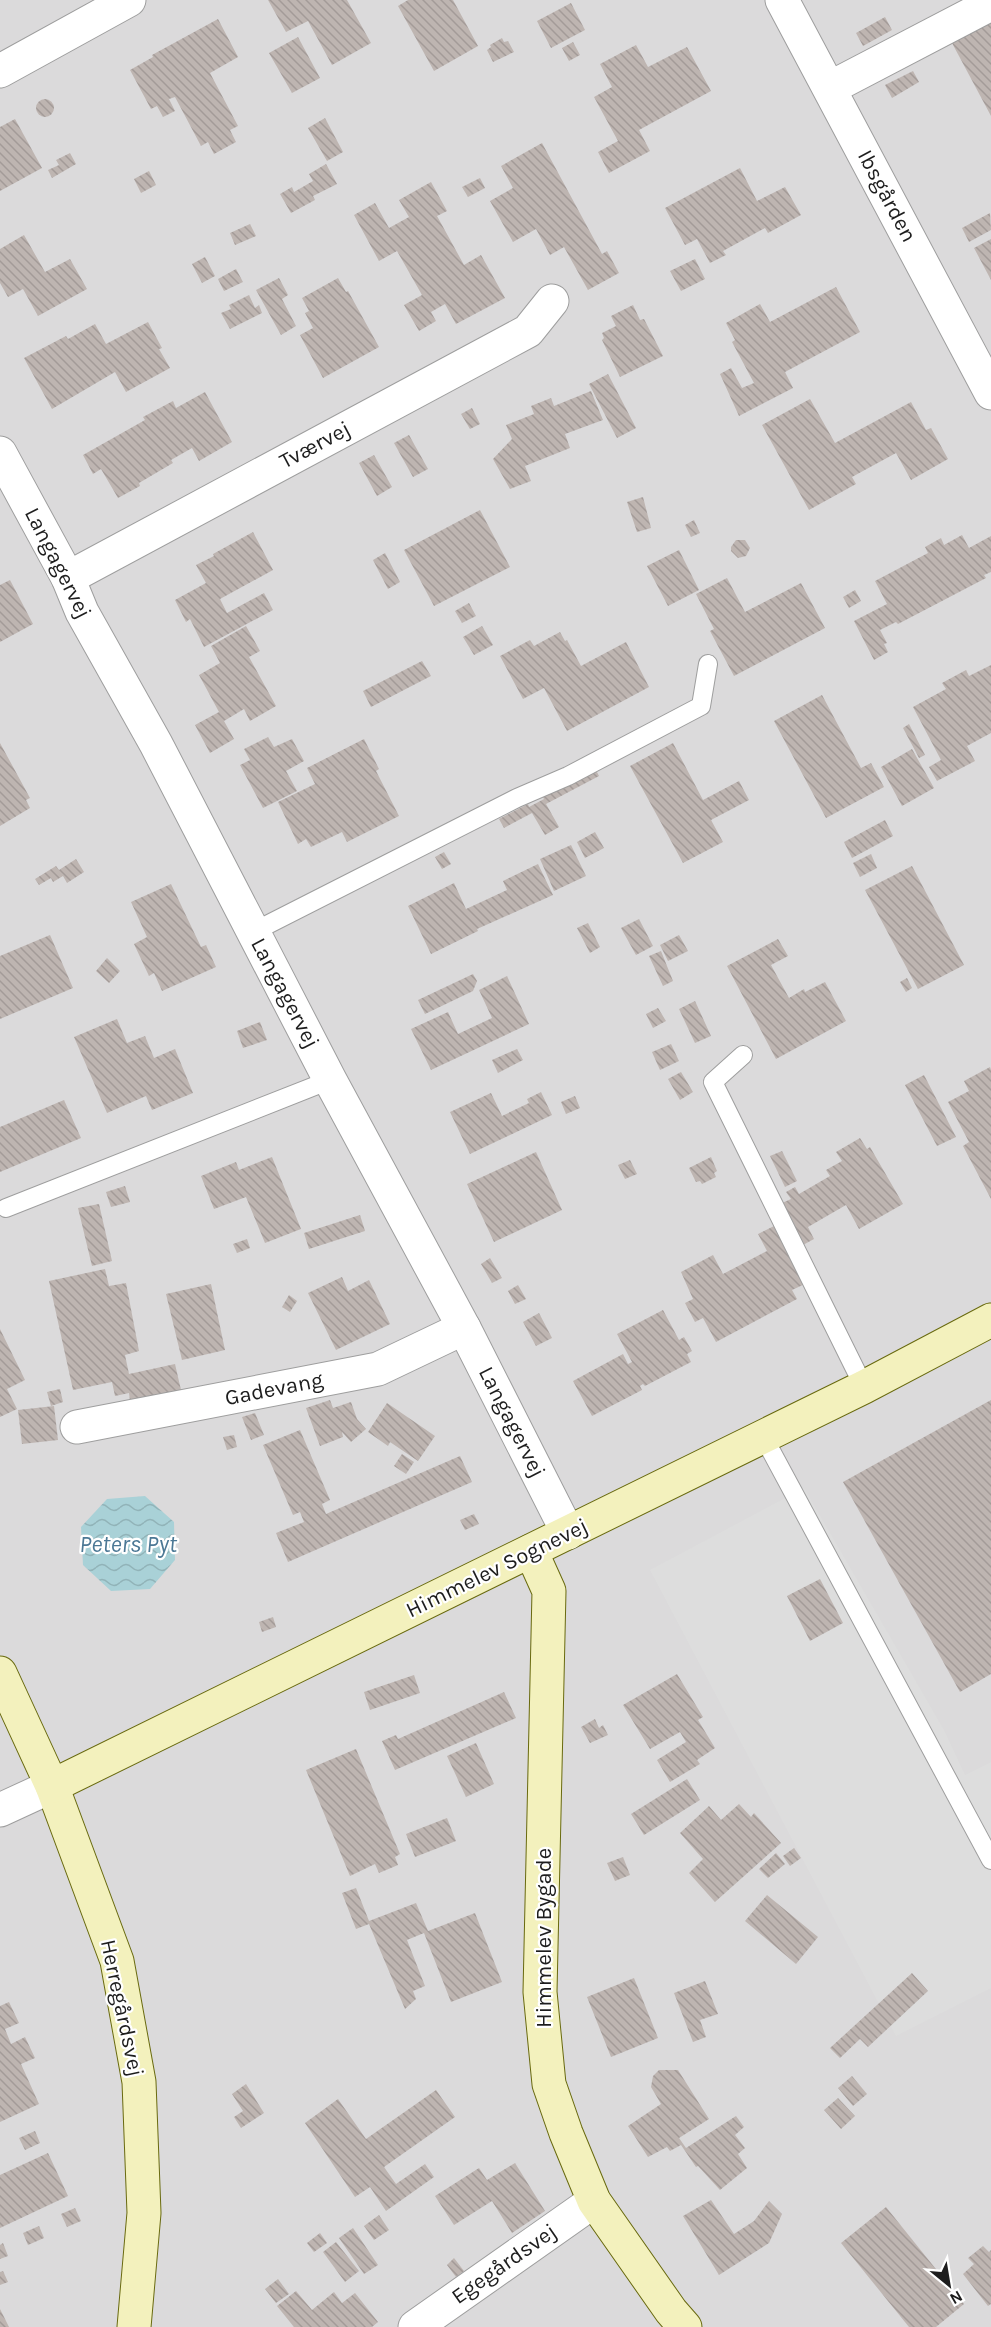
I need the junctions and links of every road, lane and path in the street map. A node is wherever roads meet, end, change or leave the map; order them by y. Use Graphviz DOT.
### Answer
graph roads {
  1 [pos="129,0"];
  2 [pos="783,0"];
  3 [pos="991,4"];
  4 [pos="0,71"];
  5 [pos="830,88"];
  6 [pos="552,301"];
  7 [pos="991,393"];
  8 [pos="0,453"];
  9 [pos="68,578"];
  10 [pos="708,664"];
  11 [pos="253,932"];
  12 [pos="743,1055"];
  13 [pos="330,1080"];
  14 [pos="6,1208"];
  15 [pos="991,1320"];
  16 [pos="464,1328"];
  17 [pos="864,1387"];
  18 [pos="77,1427"];
  19 [pos="763,1436"];
  20 [pos="568,1533"];
  21 [pos="531,1551"];
  22 [pos="0,1673"];
  23 [pos="52,1786"];
  24 [pos="0,1810"];
  25 [pos="991,1860"];
  26 [pos="594,2201"];
  27 [pos="134,2327"];
  28 [pos="415,2327"];
  29 [pos="685,2327"];
  1 -- 4 [label="street"];
  2 -- 5 [label="street, Ibsgården"];
  3 -- 5 [label="street"];
  5 -- 7 [label="street, Ibsgården"];
  6 -- 9 [label="street, Tværvej"];
  8 -- 9 [label="street, Langagervej"];
  9 -- 11 [label="street, Langagervej"];
  10 -- 11 [label="lane"];
  11 -- 13 [label="street, Langagervej"];
  12 -- 17 [label="lane"];
  13 -- 14 [label="lane"];
  13 -- 16 [label="street, Langagervej"];
  15 -- 17 [label="street, Himmelev Sognevej"];
  16 -- 18 [label="street, Gadevang"];
  16 -- 20 [label="street, Langagervej"];
  17 -- 19 [label="street, Himmelev Sognevej"];
  19 -- 20 [label="street, Himmelev Sognevej"];
  19 -- 25 [label="lane"];
  20 -- 21 [label="street, Himmelev Sognevej"];
  21 -- 23 [label="street, Himmelev Sognevej"];
  21 -- 26 [label="street, Himmelev Bygade"];
  22 -- 23 [label="street, Herregårdsvej"];
  23 -- 24 [label="street, Himmelev Sognevej"];
  23 -- 27 [label="street, Herregårdsvej"];
  26 -- 28 [label="street, Egegårdsvej"];
  26 -- 29 [label="street, Himmelev Bygade"];
}
